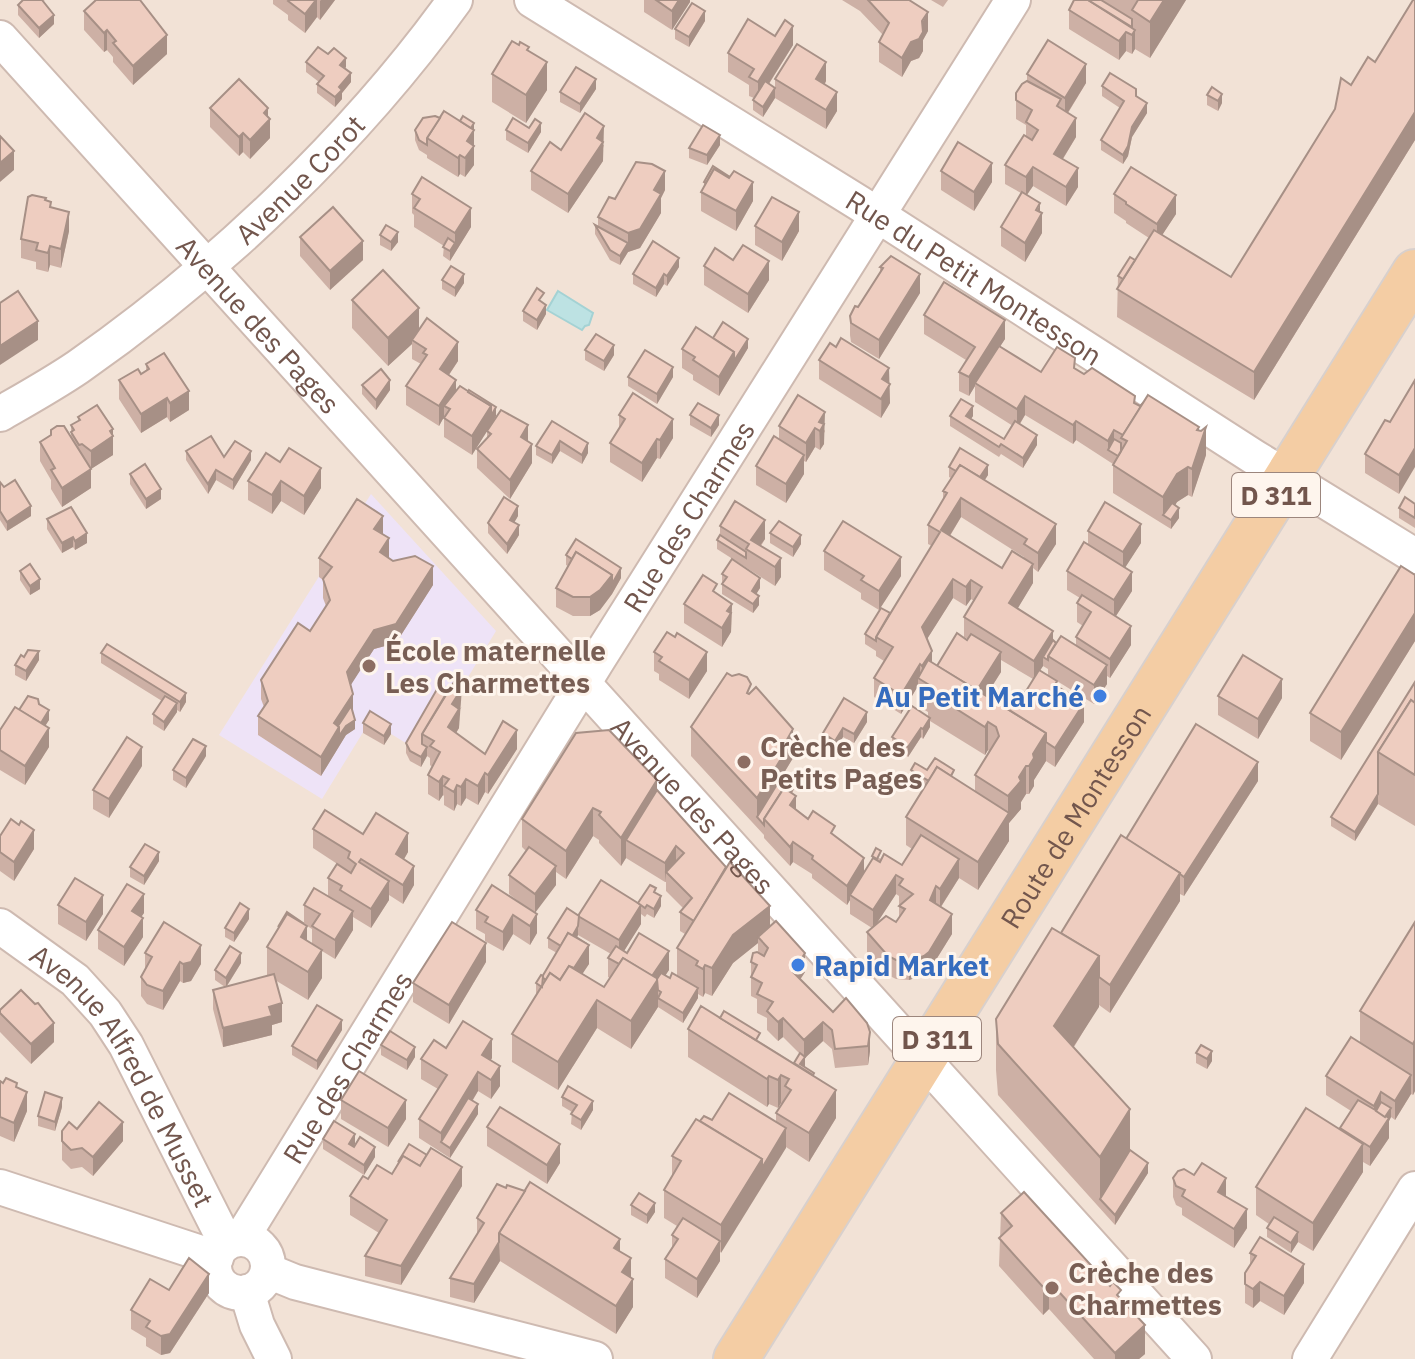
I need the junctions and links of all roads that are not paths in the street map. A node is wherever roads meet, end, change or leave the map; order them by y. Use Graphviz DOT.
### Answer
graph roads {
  1 [pos="455,0"];
  2 [pos="532,0"];
  3 [pos="1013,0"];
  4 [pos="0,38"];
  5 [pos="879,215"];
  6 [pos="207,265"];
  7 [pos="1415,272"];
  8 [pos="0,414"];
  9 [pos="1287,478"];
  10 [pos="1415,556"];
  11 [pos="584,682"];
  12 [pos="0,926"];
  13 [pos="924,1059"];
  14 [pos="0,1187"];
  15 [pos="1415,1189"];
  16 [pos="227,1247"];
  17 [pos="258,1282"];
  18 [pos="274,1359"];
  19 [pos="595,1359"];
  20 [pos="736,1359"];
  21 [pos="1194,1359"];
  22 [pos="1310,1359"];
  1 -- 6 [label="street, Avenue Corot"];
  2 -- 5 [label="street, Rue du Petit Montesson"];
  3 -- 5 [label="street, Rue des Charmes"];
  4 -- 6 [label="street, Avenue des Pages"];
  5 -- 9 [label="street, Rue du Petit Montesson"];
  5 -- 11 [label="street, Rue des Charmes"];
  6 -- 8 [label="street, Avenue Corot"];
  6 -- 11 [label="street, Avenue des Pages"];
  7 -- 9 [label="main road, Route de Montesson / D 311"];
  9 -- 10 [label="street, Rue du Petit Montesson"];
  9 -- 13 [label="main road, Route de Montesson / D 311"];
  11 -- 13 [label="street, Avenue des Pages"];
  11 -- 16 [label="street, Rue des Charmes"];
  12 -- 16 [label="street, Avenue Alfred de Musset"];
  13 -- 20 [label="main road, Route de Montesson / D 311"];
  13 -- 21 [label="street, Avenue des Pages"];
  14 -- 16 [label="street"];
  15 -- 22 [label="street"];
  16 -- 17 [label="street"];
  16 -- 17 [label="street"];
  17 -- 18 [label="street"];
  17 -- 19 [label="street"];
}
